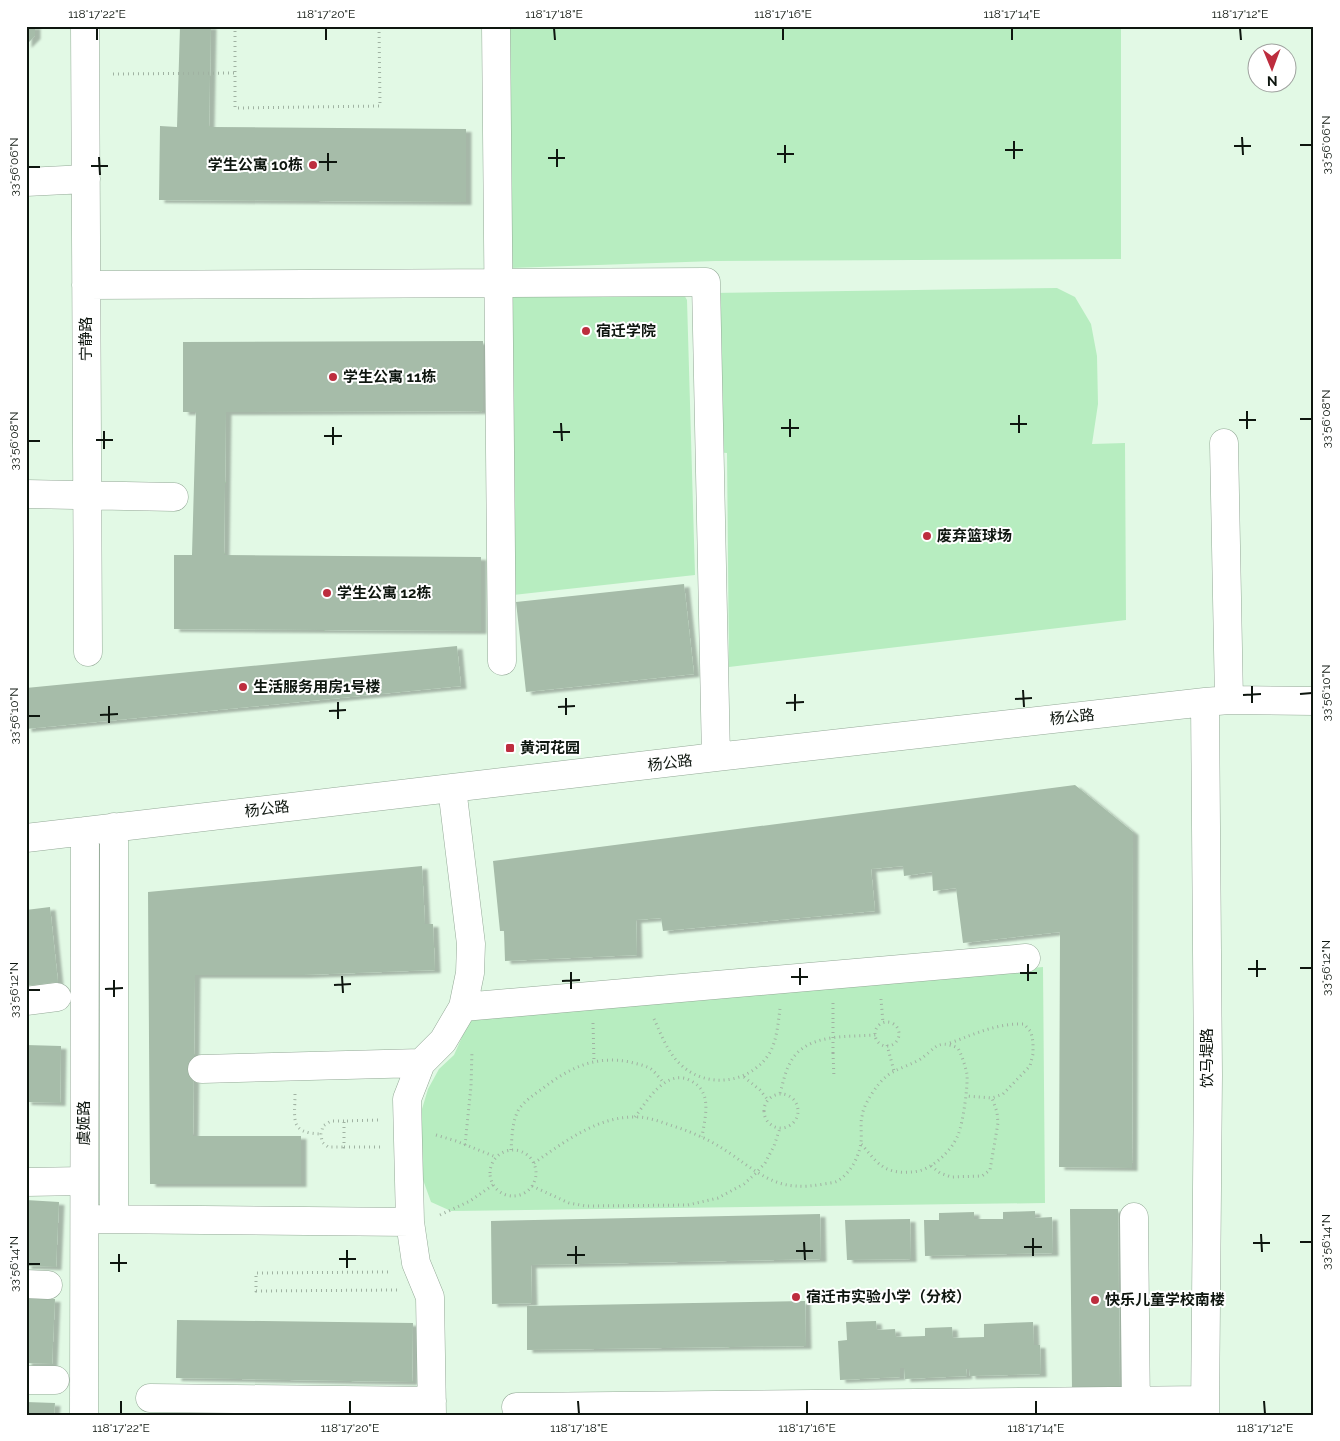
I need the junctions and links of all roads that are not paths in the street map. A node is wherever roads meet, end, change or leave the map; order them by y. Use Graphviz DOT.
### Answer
graph roads {
  1 [pos="85,26"];
  2 [pos="496,26"];
  3 [pos="86,180"];
  4 [pos="26,182"];
  5 [pos="498,283"];
  6 [pos="86,285"];
  7 [pos="1224,442"];
  8 [pos="26,494"];
  9 [pos="87,495"];
  10 [pos="174,497"];
  11 [pos="88,652"];
  12 [pos="502,660"];
  13 [pos="1217,701"];
  14 [pos="1314,702"];
  15 [pos="716,757"];
  16 [pos="452,788"];
  17 [pos="114,827"];
  18 [pos="85,831"];
  19 [pos="26,838"];
  20 [pos="1026,958"];
  21 [pos="58,997"];
  22 [pos="26,1001"];
  23 [pos="463,1007"];
  24 [pos="421,1063"];
  25 [pos="202,1069"];
  26 [pos="84,1181"];
  27 [pos="26,1182"];
  28 [pos="1134,1217"];
  29 [pos="84,1219"];
  30 [pos="114,1219"];
  31 [pos="410,1222"];
  32 [pos="26,1380"];
  33 [pos="55,1380"];
  34 [pos="150,1398"];
  35 [pos="516,1407"];
  36 [pos="1205,1407"];
  37 [pos="432,1408"];
  38 [pos="1136,1408"];
  39 [pos="84,1415"];
  1 -- 3 [label="street, 宁静路"];
  2 -- 5 [label="street"];
  3 -- 4 [label="street"];
  3 -- 6 [label="street, 宁静路"];
  5 -- 6 [label="street"];
  5 -- 12 [label="street"];
  5 -- 15 [label="street"];
  6 -- 9 [label="street, 宁静路"];
  7 -- 13 [label="street, 饮马堤路"];
  8 -- 9 [label="street"];
  9 -- 10 [label="street"];
  9 -- 11 [label="street, 宁静路"];
  13 -- 14 [label="street, 杨公路"];
  13 -- 15 [label="street, 杨公路"];
  13 -- 36 [label="street, 饮马堤路"];
  15 -- 16 [label="street, 杨公路"];
  16 -- 17 [label="street, 杨公路"];
  16 -- 23 [label="street"];
  17 -- 18 [label="street, 杨公路"];
  17 -- 30 [label="street"];
  18 -- 19 [label="street, 杨公路"];
  18 -- 26 [label="street, 虞姬路"];
  20 -- 23 [label="street"];
  21 -- 22 [label="street"];
  23 -- 24 [label="street"];
  24 -- 25 [label="street"];
  24 -- 31 [label="street"];
  26 -- 27 [label="street"];
  26 -- 29 [label="street, 虞姬路"];
  28 -- 38 [label="street"];
  29 -- 30 [label="street"];
  29 -- 39 [label="street, 虞姬路"];
  30 -- 31 [label="street"];
  31 -- 37 [label="street"];
  32 -- 33 [label="street"];
  34 -- 37 [label="street"];
  35 -- 38 [label="street"];
  36 -- 38 [label="street"];
}
